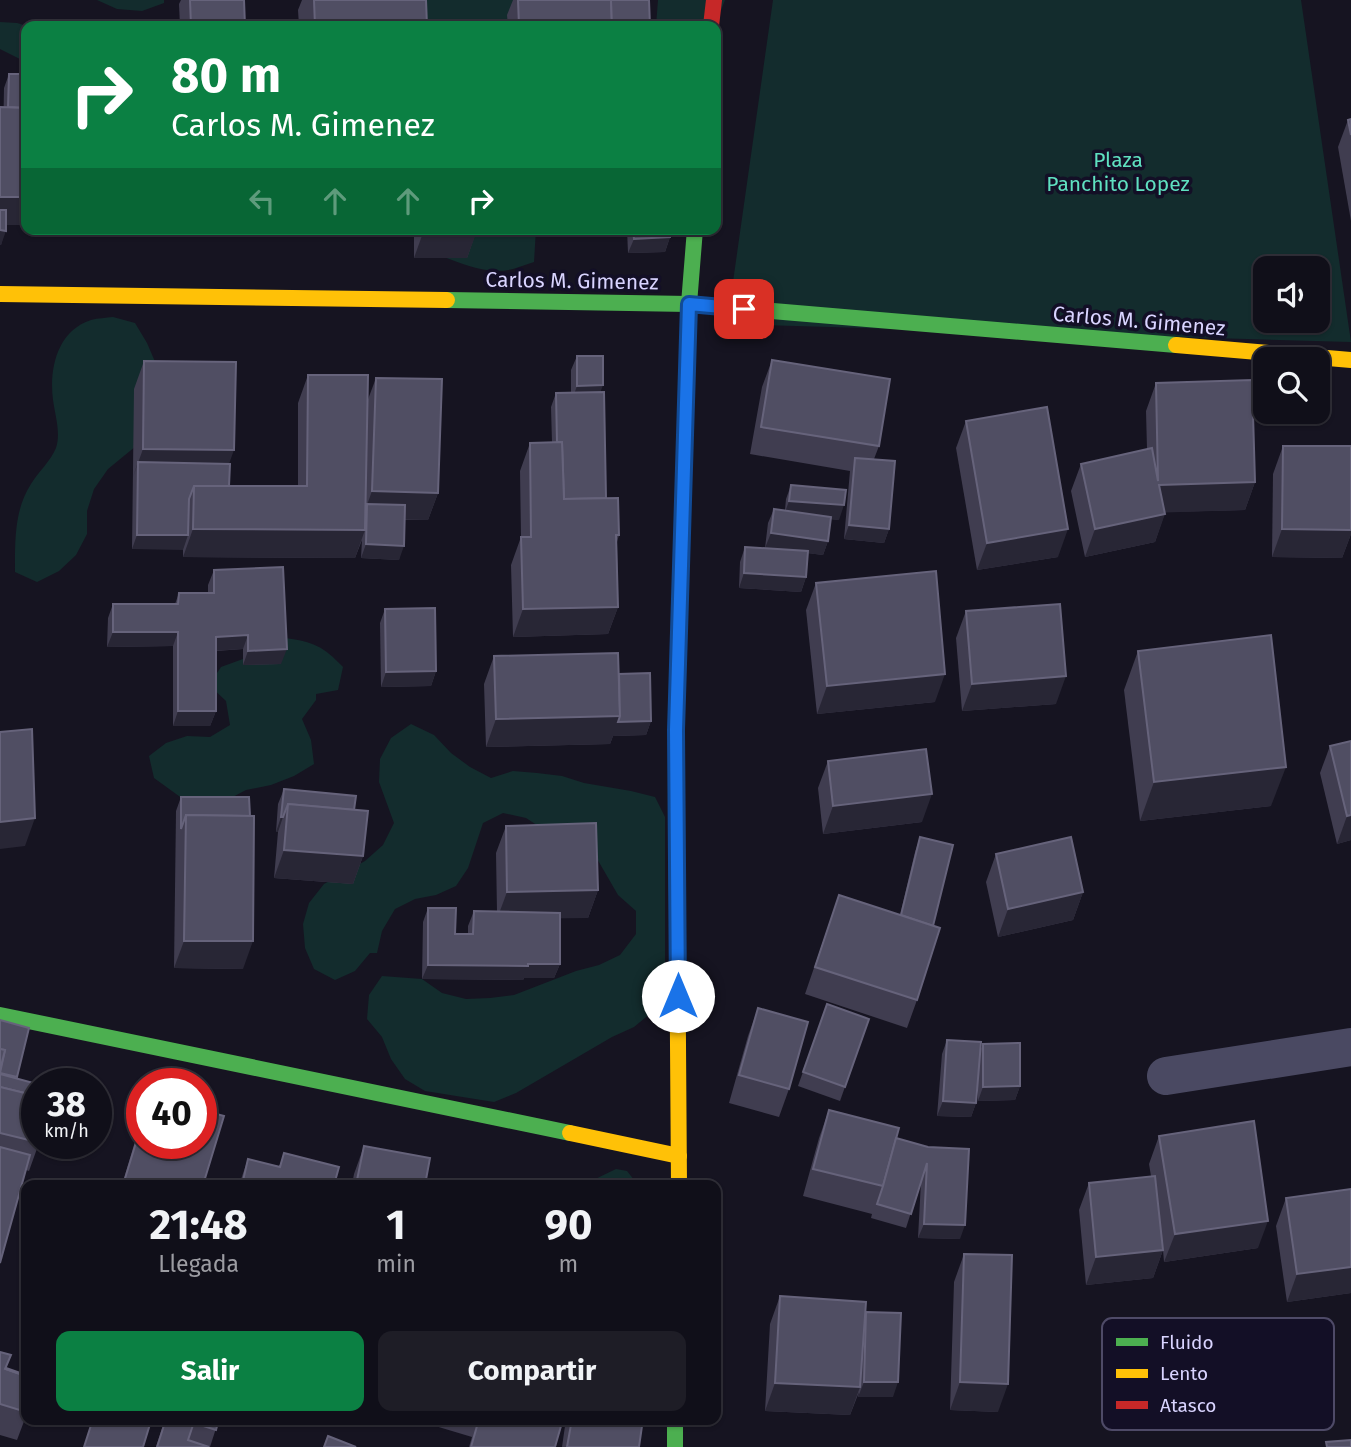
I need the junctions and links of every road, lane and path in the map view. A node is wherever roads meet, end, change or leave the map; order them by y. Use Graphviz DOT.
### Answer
graph roads {
  1 [pos="714,0"];
  2 [pos="712,21"];
  3 [pos="695,235"];
  4 [pos="0,293"];
  5 [pos="689,304"];
  6 [pos="1351,360"];
  7 [pos="0,1015"];
  8 [pos="1351,1047"];
  9 [pos="1166,1076"];
  10 [pos="679,1156"];
  11 [pos="679,1180"];
  12 [pos="676,1425"];
  13 [pos="675,1447"];
  1 -- 2 [label="street"];
  3 -- 5 [label="street"];
  4 -- 5 [label="street, Carlos M. Gimenez"];
  5 -- 6 [label="street, Carlos M. Gimenez"];
  5 -- 10 [label="street"];
  7 -- 10 [label="street"];
  8 -- 9 [label="street"];
  10 -- 11 [label="street"];
  12 -- 13 [label="street"];
}
